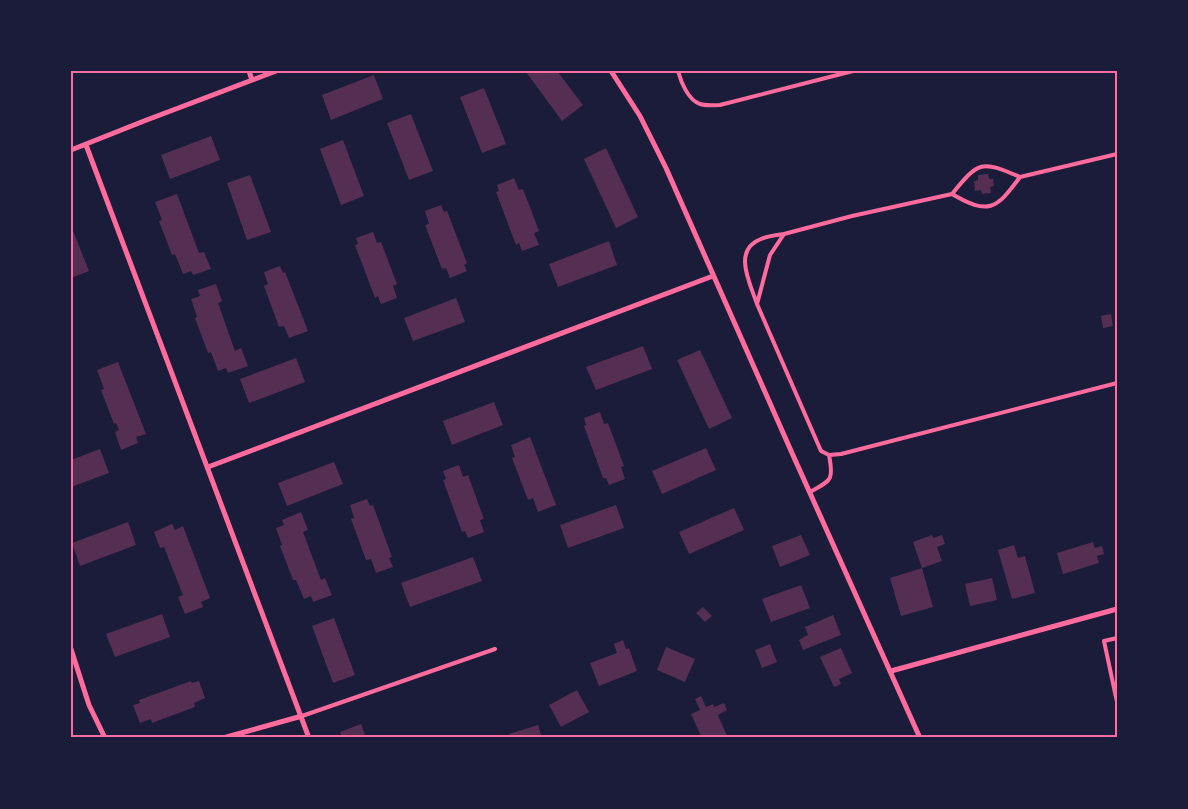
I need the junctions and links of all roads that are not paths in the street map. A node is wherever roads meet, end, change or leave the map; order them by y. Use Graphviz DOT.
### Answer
graph roads {
  1 [pos="249,71"];
  2 [pos="276,71"];
  3 [pos="611,71"];
  4 [pos="678,71"];
  5 [pos="853,71"];
  6 [pos="252,80"];
  7 [pos="86,145"];
  8 [pos="71,150"];
  9 [pos="1117,154"];
  10 [pos="1020,178"];
  11 [pos="952,194"];
  12 [pos="784,234"];
  13 [pos="713,276"];
  14 [pos="757,304"];
  15 [pos="1117,383"];
  16 [pos="829,455"];
  17 [pos="208,467"];
  18 [pos="810,492"];
  19 [pos="1117,609"];
  20 [pos="1117,638"];
  21 [pos="71,648"];
  22 [pos="495,649"];
  23 [pos="891,671"];
  24 [pos="1117,702"];
  25 [pos="302,716"];
  26 [pos="105,738"];
  27 [pos="223,738"];
  28 [pos="309,738"];
  29 [pos="920,738"];
  1 -- 6 [label="street"];
  2 -- 6 [label="street"];
  3 -- 13 [label="street"];
  4 -- 5 [label="lane"];
  6 -- 7 [label="street"];
  7 -- 8 [label="street"];
  7 -- 17 [label="street"];
  9 -- 10 [label="lane"];
  10 -- 11 [label="lane"];
  10 -- 11 [label="lane"];
  11 -- 12 [label="lane"];
  12 -- 14 [label="lane"];
  12 -- 14 [label="lane"];
  13 -- 17 [label="street"];
  13 -- 18 [label="street"];
  14 -- 16 [label="lane"];
  15 -- 16 [label="lane"];
  16 -- 18 [label="lane"];
  17 -- 25 [label="street"];
  18 -- 23 [label="street"];
  19 -- 23 [label="street"];
  20 -- 24 [label="lane"];
  21 -- 26 [label="street"];
  22 -- 25 [label="lane"];
  23 -- 29 [label="street"];
  25 -- 27 [label="street"];
  25 -- 28 [label="street"];
}
